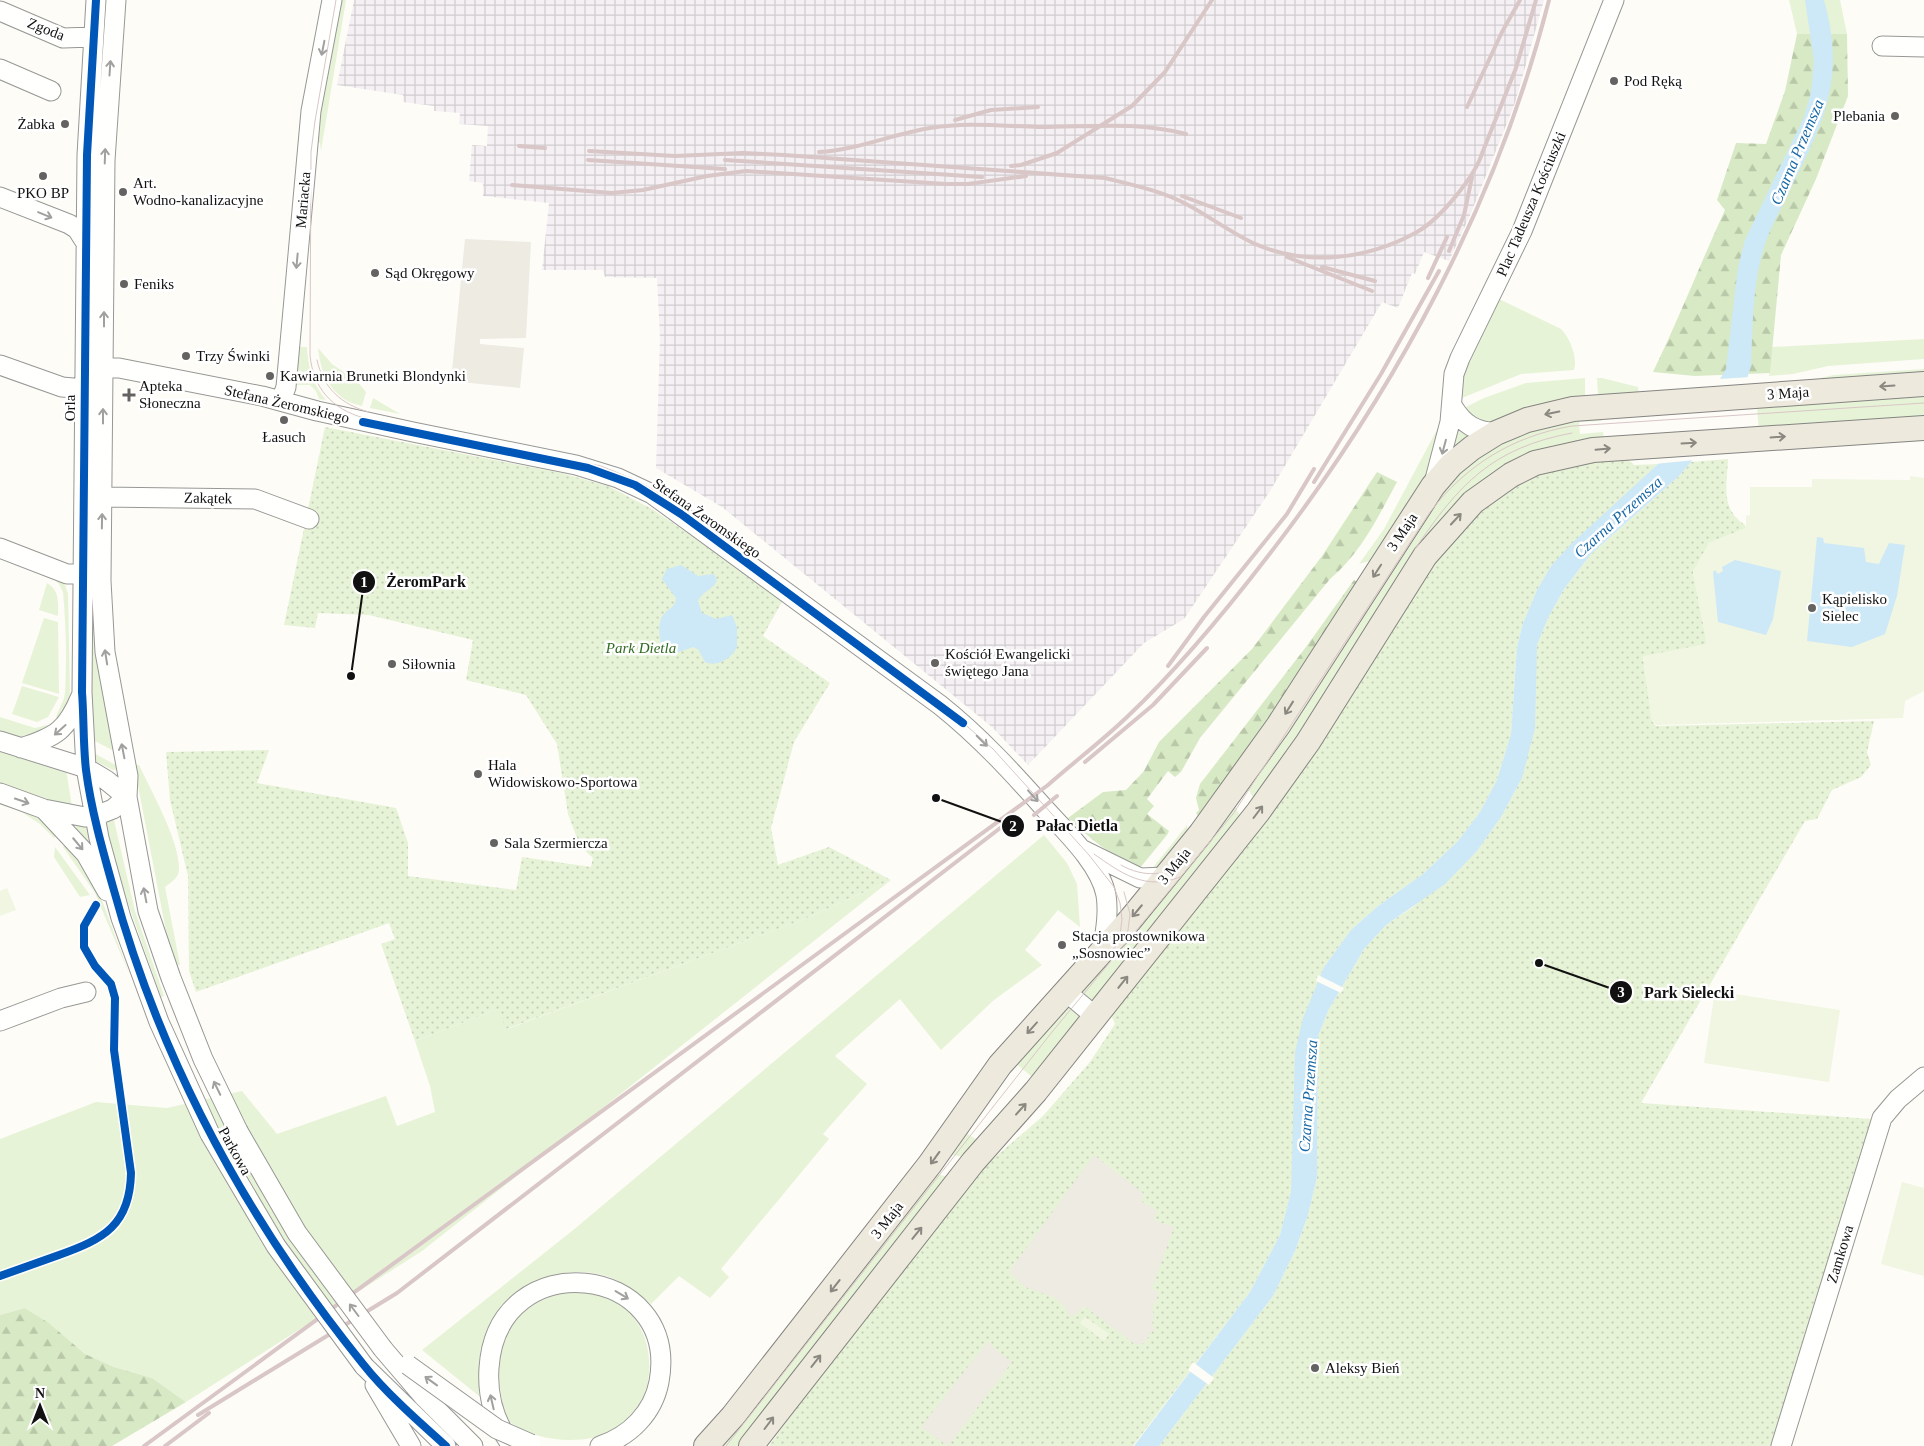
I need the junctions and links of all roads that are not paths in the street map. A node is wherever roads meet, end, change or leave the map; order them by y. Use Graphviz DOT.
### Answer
graph roads {
  1 [pos="96,0"];
  2 [pos="116,0"];
  3 [pos="332,0"];
  4 [pos="1614,0"];
  5 [pos="0,11"];
  6 [pos="93,37"];
  7 [pos="1882,46"];
  8 [pos="1924,47"];
  9 [pos="0,69"];
  10 [pos="50,91"];
  11 [pos="0,197"];
  12 [pos="86,243"];
  13 [pos="0,366"];
  14 [pos="104,368"];
  15 [pos="1924,384"];
  16 [pos="84,389"];
  17 [pos="282,401"];
  18 [pos="1453,407"];
  19 [pos="1924,428"];
  20 [pos="1496,433"];
  21 [pos="1433,486"];
  22 [pos="102,497"];
  23 [pos="309,519"];
  24 [pos="0,548"];
  25 [pos="83,574"];
  26 [pos="82,692"];
  27 [pos="0,742"];
  28 [pos="20,748"];
  29 [pos="86,768"];
  30 [pos="0,793"];
  31 [pos="127,797"];
  32 [pos="44,809"];
  33 [pos="95,816"];
  34 [pos="1082,849"];
  35 [pos="1166,877"];
  36 [pos="122,918"];
  37 [pos="1102,952"];
  38 [pos="1065,991"];
  39 [pos="86,992"];
  40 [pos="1096,1017"];
  41 [pos="0,1021"];
  42 [pos="1924,1077"];
  43 [pos="383,1349"];
  44 [pos="364,1366"];
  45 [pos="411,1446"];
  46 [pos="446,1446"];
  47 [pos="473,1446"];
  48 [pos="512,1446"];
  49 [pos="538,1446"];
  50 [pos="600,1446"];
  51 [pos="706,1446"];
  52 [pos="752,1446"];
  53 [pos="1781,1446"];
  1 -- 6 [label="street, Orla"];
  14 -- 2 [label="street, one-way"];
  3 -- 17 [label="street, Mariacka, one-way"];
  4 -- 18 [label="street, Plac Tadeusza Kościuszki"];
  5 -- 6 [label="street, Zgoda"];
  6 -- 12 [label="street, Orla"];
  7 -- 8 [label="street"];
  9 -- 10 [label="street"];
  11 -- 12 [label="street, one-way"];
  12 -- 16 [label="street, Orla"];
  13 -- 16 [label="street"];
  14 -- 17 [label="street, Stefana Żeromskiego"];
  22 -- 14 [label="street, one-way"];
  15 -- 20 [label="main road, 3 Maja, one-way"];
  16 -- 25 [label="street, Orla"];
  17 -- 34 [label="street, Stefana Żeromskiego, one-way"];
  18 -- 20 [label="street"];
  18 -- 21 [label="street, Plac Tadeusza Kościuszki, one-way"];
  40 -- 19 [label="main road, 3 Maja, one-way"];
  20 -- 21 [label="main road, 3 Maja"];
  21 -- 35 [label="main road, 3 Maja, one-way"];
  22 -- 23 [label="street, Zakątek"];
  31 -- 22 [label="street, one-way"];
  24 -- 25 [label="street"];
  25 -- 26 [label="street, Orla"];
  26 -- 28 [label="street, one-way"];
  26 -- 29 [label="street, Orla"];
  27 -- 28 [label="street"];
  28 -- 29 [label="street"];
  29 -- 31 [label="street"];
  29 -- 33 [label="street, Orla"];
  30 -- 32 [label="street, one-way"];
  31 -- 33 [label="street"];
  43 -- 31 [label="street, Parkowa, one-way, bridge"];
  32 -- 33 [label="street"];
  32 -- 36 [label="street, one-way"];
  33 -- 36 [label="street, Parkowa"];
  34 -- 35 [label="street, Stefana Żeromskiego"];
  34 -- 37 [label="street, Stefana Żeromskiego"];
  35 -- 37 [label="main road, 3 Maja, one-way"];
  36 -- 44 [label="street, Parkowa, bridge"];
  37 -- 38 [label="main road, 3 Maja"];
  38 -- 40 [label="street"];
  38 -- 51 [label="main road, 3 Maja, one-way"];
  39 -- 41 [label="street"];
  52 -- 40 [label="main road, 3 Maja, one-way"];
  42 -- 53 [label="street, Zamkowa"];
  43 -- 47 [label="street, Parkowa"];
  49 -- 43 [label="street, one-way, bridge"];
  44 -- 45 [label="street"];
  44 -- 46 [label="street, Parkowa"];
  48 -- 50 [label="street, one-way"];
}
